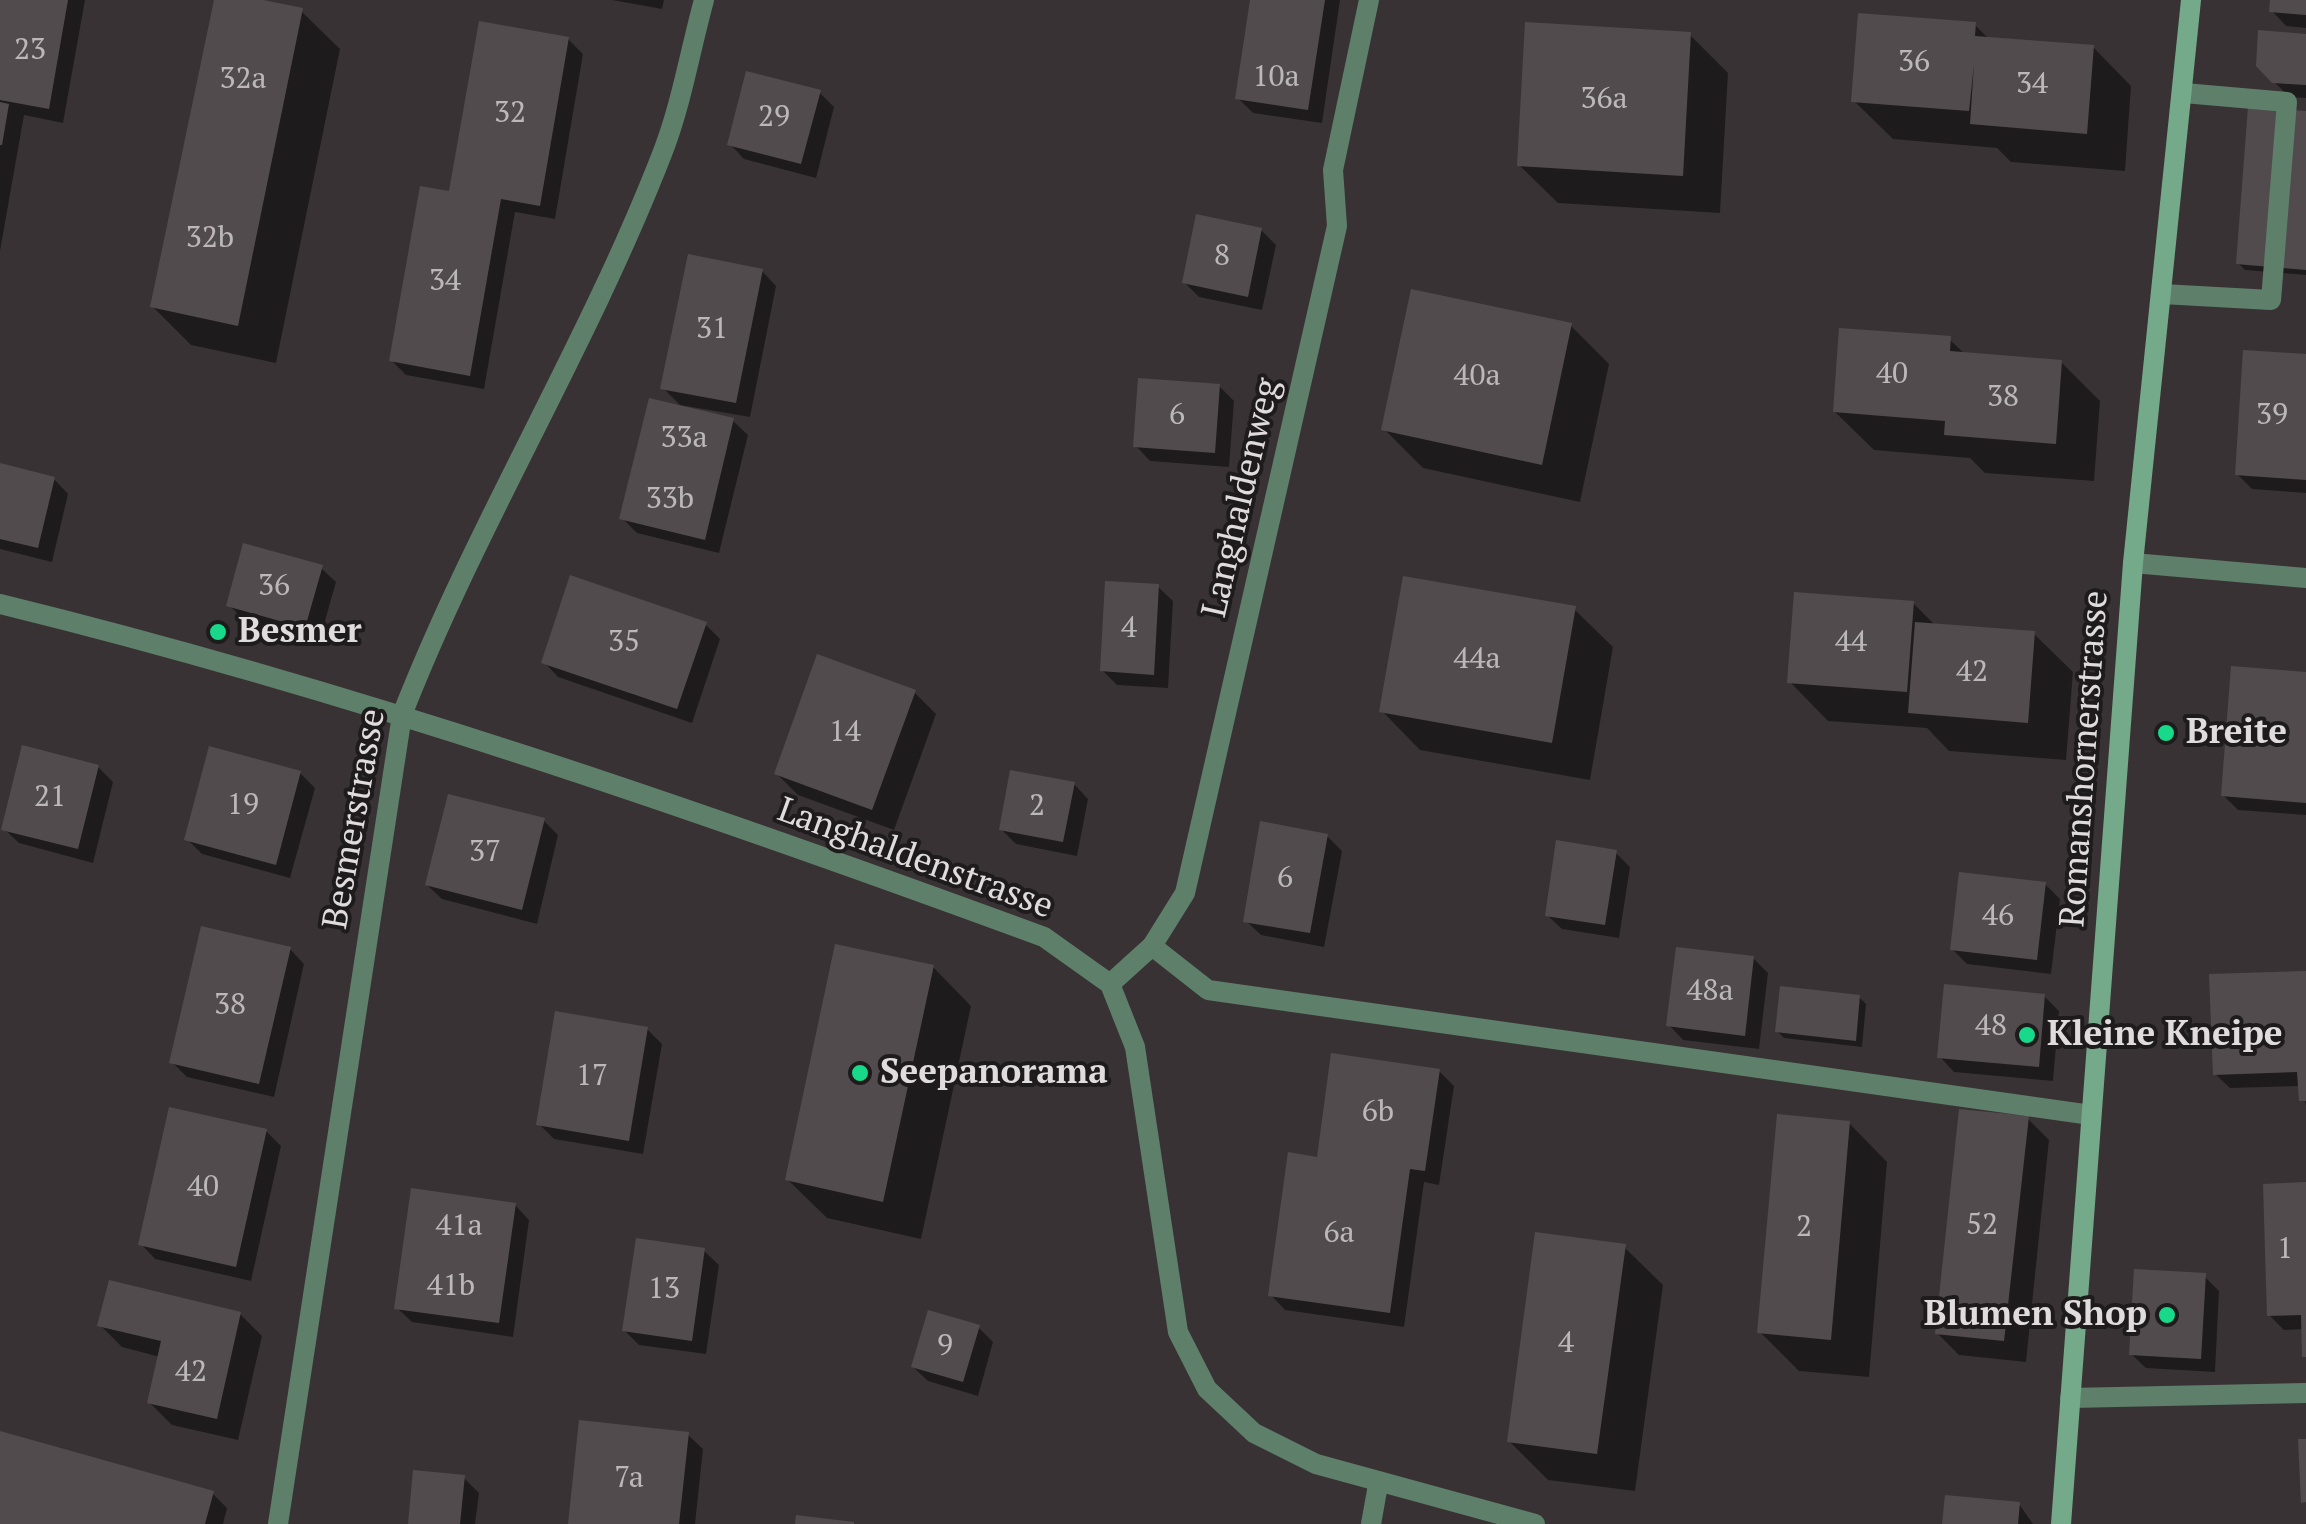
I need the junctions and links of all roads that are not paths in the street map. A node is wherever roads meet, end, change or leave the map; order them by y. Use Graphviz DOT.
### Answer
graph roads {
  1 [pos="704,0"];
  2 [pos="1369,0"];
  3 [pos="2191,0"];
  4 [pos="2184,93"];
  5 [pos="2162,294"];
  6 [pos="2133,563"];
  7 [pos="2306,578"];
  8 [pos="0,604"];
  9 [pos="402,715"];
  10 [pos="1152,946"];
  11 [pos="1110,984"];
  12 [pos="2090,1116"];
  13 [pos="2306,1393"];
  14 [pos="2070,1398"];
  15 [pos="1378,1485"];
  16 [pos="278,1524"];
  17 [pos="1371,1524"];
  18 [pos="1535,1524"];
  19 [pos="2061,1524"];
  1 -- 9 [label="street, Besmerstrasse"];
  2 -- 10 [label="street, Langhaldenweg"];
  3 -- 4 [label="street, Romanshornerstrasse"];
  4 -- 5 [label="street, Romanshornerstrasse"];
  4 -- 5 [label="street"];
  5 -- 6 [label="street, Romanshornerstrasse"];
  6 -- 7 [label="street"];
  6 -- 12 [label="street, Romanshornerstrasse"];
  8 -- 9 [label="street, Langhaldenstrasse"];
  9 -- 11 [label="street, Langhaldenstrasse"];
  9 -- 16 [label="street, Besmerstrasse"];
  10 -- 11 [label="street, Langhaldenweg"];
  10 -- 12 [label="street"];
  11 -- 15 [label="street"];
  12 -- 14 [label="street, Romanshornerstrasse"];
  13 -- 14 [label="street"];
  14 -- 19 [label="street, Romanshornerstrasse"];
  15 -- 17 [label="street"];
  15 -- 18 [label="street"];
}
